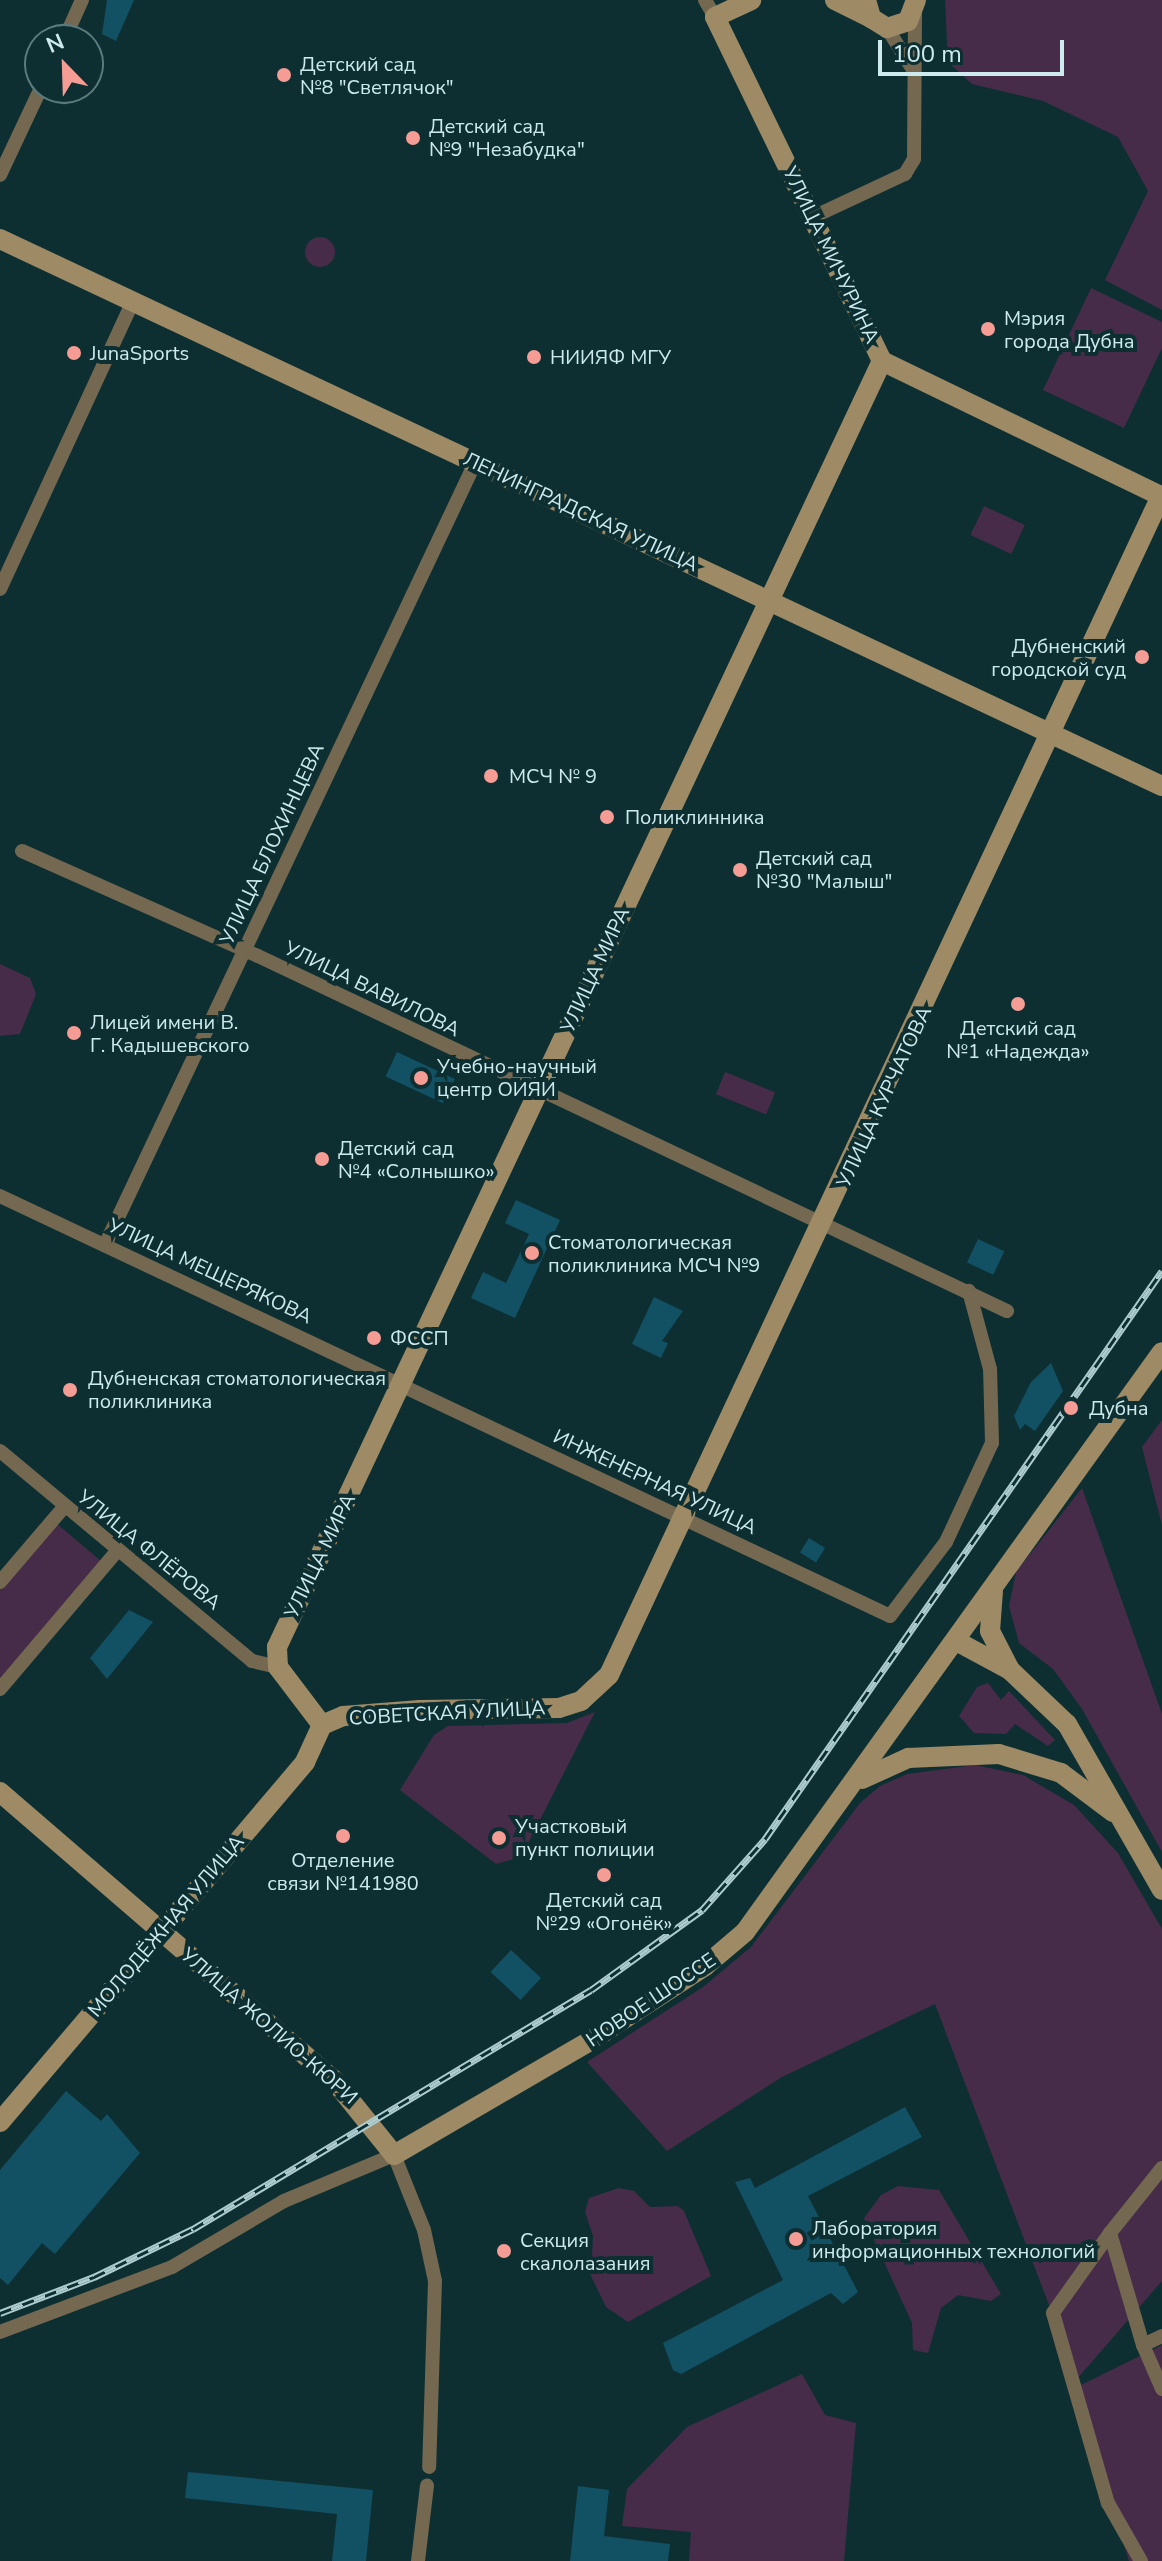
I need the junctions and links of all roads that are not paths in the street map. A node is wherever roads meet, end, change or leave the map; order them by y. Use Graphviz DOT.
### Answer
graph roads {
  1 [pos="82,0"];
  2 [pos="751,0"];
  3 [pos="835,0"];
  4 [pos="915,6"];
  5 [pos="710,9"];
  6 [pos="875,15"];
  7 [pos="71,24"];
  8 [pos="912,69"];
  9 [pos="33,104"];
  10 [pos="0,175"];
  11 [pos="813,217"];
  12 [pos="0,239"];
  13 [pos="133,301"];
  14 [pos="882,361"];
  15 [pos="476,461"];
  16 [pos="1162,496"];
  17 [pos="0,589"];
  18 [pos="771,602"];
  19 [pos="1052,734"];
  20 [pos="1162,786"];
  21 [pos="22,851"];
  22 [pos="245,950"];
  23 [pos="539,1090"];
  24 [pos="0,1196"];
  25 [pos="825,1222"];
  26 [pos="105,1245"];
  27 [pos="969,1291"];
  28 [pos="1007,1311"];
  29 [pos="1162,1352"];
  30 [pos="402,1386"];
  31 [pos="1,1452"];
  32 [pos="65,1506"];
  33 [pos="686,1518"];
  34 [pos="118,1550"];
  35 [pos="0,1582"];
  36 [pos="994,1586"];
  37 [pos="958,1642"];
  38 [pos="278,1667"];
  39 [pos="1010,1670"];
  40 [pos="0,1689"];
  41 [pos="594,1692"];
  42 [pos="322,1725"];
  43 [pos="892,1734"];
  44 [pos="1085,1750"];
  45 [pos="922,1756"];
  46 [pos="1061,1773"];
  47 [pos="856,1784"];
  48 [pos="0,1792"];
  49 [pos="1131,1834"];
  50 [pos="1162,1890"];
  51 [pos="160,1931"];
  52 [pos="0,2122"];
  53 [pos="394,2155"];
  54 [pos="1162,2168"];
  55 [pos="1110,2233"];
  56 [pos="0,2332"];
  57 [pos="1162,2336"];
  58 [pos="1143,2345"];
  59 [pos="1162,2389"];
  60 [pos="429,2467"];
  61 [pos="427,2486"];
  62 [pos="418,2561"];
  63 [pos="1141,2561"];
  1 -- 7 [label="street"];
  2 -- 5 [label="main road"];
  3 -- 6 [label="main road"];
  4 -- 6 [label="main road"];
  4 -- 8 [label="street"];
  5 -- 11 [label="main road, УЛИЦА МИЧУРИНА"];
  6 -- 8 [label="street"];
  8 -- 11 [label="street"];
  9 -- 10 [label="street"];
  11 -- 14 [label="main road, УЛИЦА МИЧУРИНА"];
  12 -- 13 [label="main road, ЛЕНИНГРАДСКАЯ УЛИЦА"];
  13 -- 15 [label="main road, ЛЕНИНГРАДСКАЯ УЛИЦА"];
  13 -- 17 [label="street"];
  14 -- 16 [label="main road, УЛИЦА МИЧУРИНА"];
  14 -- 18 [label="main road, УЛИЦА МИРА"];
  15 -- 18 [label="main road, ЛЕНИНГРАДСКАЯ УЛИЦА"];
  15 -- 22 [label="street, УЛИЦА БЛОХИНЦЕВА"];
  16 -- 19 [label="main road, УЛИЦА КУРЧАТОВА"];
  18 -- 19 [label="main road, ЛЕНИНГРАДСКАЯ УЛИЦА"];
  18 -- 23 [label="main road, УЛИЦА МИРА"];
  19 -- 20 [label="main road, ЛЕНИНГРАДСКАЯ УЛИЦА"];
  19 -- 25 [label="main road, УЛИЦА КУРЧАТОВА"];
  21 -- 22 [label="street, УЛИЦА ВАВИЛОВА"];
  22 -- 23 [label="street, УЛИЦА ВАВИЛОВА"];
  22 -- 26 [label="street, УЛИЦА БЛОХИНЦЕВА"];
  23 -- 25 [label="street, УЛИЦА ВАВИЛОВА"];
  23 -- 30 [label="main road, УЛИЦА МИРА"];
  24 -- 26 [label="street, УЛИЦА МЕЩЕРЯКОВА"];
  25 -- 27 [label="street, УЛИЦА ВАВИЛОВА"];
  25 -- 33 [label="main road, УЛИЦА КУРЧАТОВА"];
  26 -- 30 [label="street, УЛИЦА МЕЩЕРЯКОВА"];
  27 -- 28 [label="street, УЛИЦА ВАВИЛОВА"];
  27 -- 33 [label="street, ИНЖЕНЕРНАЯ УЛИЦА"];
  29 -- 36 [label="main road, НОВОЕ ШОССЕ"];
  30 -- 33 [label="street, ИНЖЕНЕРНАЯ УЛИЦА"];
  30 -- 38 [label="main road, УЛИЦА МИРА"];
  31 -- 32 [label="street, УЛИЦА ФЛЁРОВА"];
  32 -- 34 [label="street, УЛИЦА ФЛЁРОВА"];
  32 -- 35 [label="street"];
  33 -- 41 [label="main road, УЛИЦА КУРЧАТОВА"];
  34 -- 38 [label="street, УЛИЦА ФЛЁРОВА"];
  34 -- 40 [label="street"];
  36 -- 37 [label="main road, НОВОЕ ШОССЕ"];
  36 -- 39 [label="main road"];
  37 -- 39 [label="main road"];
  37 -- 43 [label="main road, НОВОЕ ШОССЕ"];
  38 -- 42 [label="main road, СОВЕТСКАЯ УЛИЦА"];
  39 -- 44 [label="main road"];
  41 -- 42 [label="main road, СОВЕТСКАЯ УЛИЦА"];
  42 -- 51 [label="main road, МОЛОДЁЖНАЯ УЛИЦА"];
  43 -- 45 [label="main road"];
  43 -- 47 [label="main road, НОВОЕ ШОССЕ"];
  44 -- 46 [label="main road"];
  44 -- 49 [label="main road"];
  45 -- 46 [label="main road"];
  45 -- 47 [label="main road"];
  46 -- 49 [label="main road"];
  47 -- 53 [label="main road, НОВОЕ ШОССЕ"];
  48 -- 51 [label="main road, УЛИЦА ЖОЛИО-КЮРИ"];
  49 -- 50 [label="main road"];
  51 -- 52 [label="main road, МОЛОДЁЖНАЯ УЛИЦА"];
  51 -- 53 [label="main road, УЛИЦА ЖОЛИО-КЮРИ"];
  53 -- 56 [label="street"];
  53 -- 60 [label="street, УЛИЦА ЖОЛИО-КЮРИ"];
  54 -- 55 [label="street"];
  55 -- 58 [label="street"];
  55 -- 63 [label="street"];
  57 -- 58 [label="street"];
  58 -- 59 [label="street"];
  61 -- 62 [label="street"];
}
